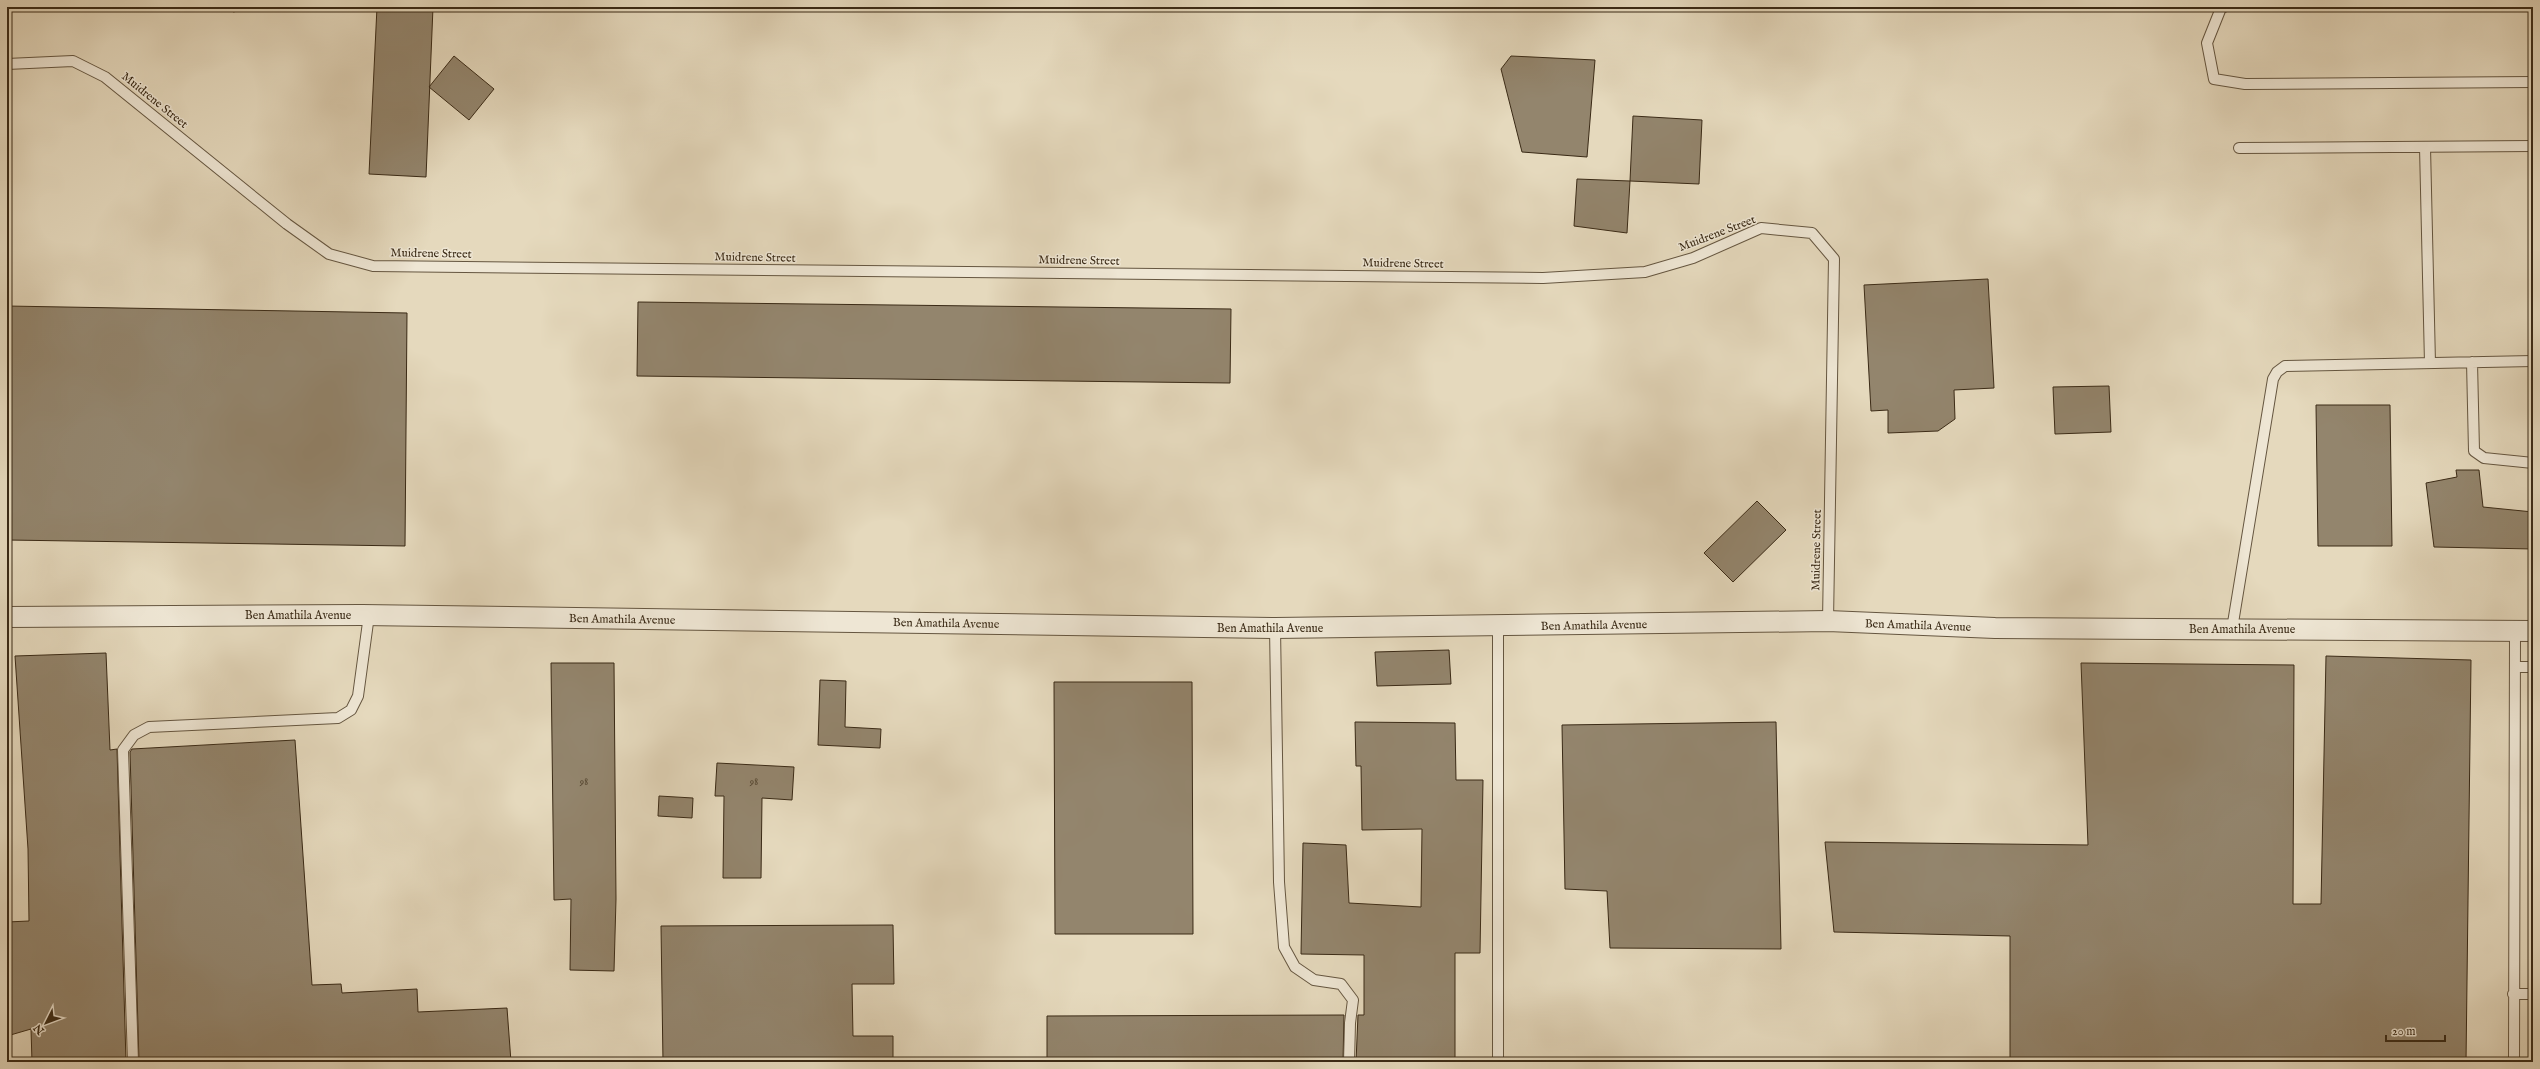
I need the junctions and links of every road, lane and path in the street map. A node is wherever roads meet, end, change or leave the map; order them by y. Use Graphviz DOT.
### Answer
graph roads {
  1 [pos="2224,7"];
  2 [pos="7,64"];
  3 [pos="2533,82"];
  4 [pos="2533,146"];
  5 [pos="2425,147"];
  6 [pos="2239,148"];
  7 [pos="2533,361"];
  8 [pos="2472,362"];
  9 [pos="2430,363"];
  10 [pos="2533,463"];
  11 [pos="369,615"];
  12 [pos="7,617"];
  13 [pos="1828,622"];
  14 [pos="1498,626"];
  15 [pos="1275,628"];
  16 [pos="2232,629"];
  17 [pos="2524,631"];
  18 [pos="2515,667"];
  19 [pos="2533,667"];
  20 [pos="2513,994"];
  21 [pos="2533,994"];
  22 [pos="133,1062"];
  23 [pos="1349,1062"];
  24 [pos="1498,1062"];
  25 [pos="2514,1062"];
  1 -- 3 [label="lane"];
  2 -- 13 [label="lane, Muidrene Street"];
  4 -- 5 [label="lane"];
  5 -- 6 [label="lane"];
  5 -- 9 [label="lane"];
  7 -- 8 [label="lane"];
  8 -- 9 [label="lane"];
  8 -- 10 [label="lane"];
  9 -- 16 [label="lane"];
  11 -- 12 [label="street, Ben Amathila Avenue"];
  11 -- 15 [label="street, Ben Amathila Avenue"];
  11 -- 22 [label="lane"];
  13 -- 14 [label="street, Ben Amathila Avenue"];
  13 -- 16 [label="street, Ben Amathila Avenue"];
  14 -- 15 [label="street, Ben Amathila Avenue"];
  14 -- 24 [label="lane"];
  15 -- 23 [label="lane"];
  16 -- 17 [label="street, Ben Amathila Avenue"];
  17 -- 18 [label="lane"];
  18 -- 19 [label="lane"];
  18 -- 20 [label="lane"];
  20 -- 21 [label="lane"];
  20 -- 25 [label="lane"];
}
